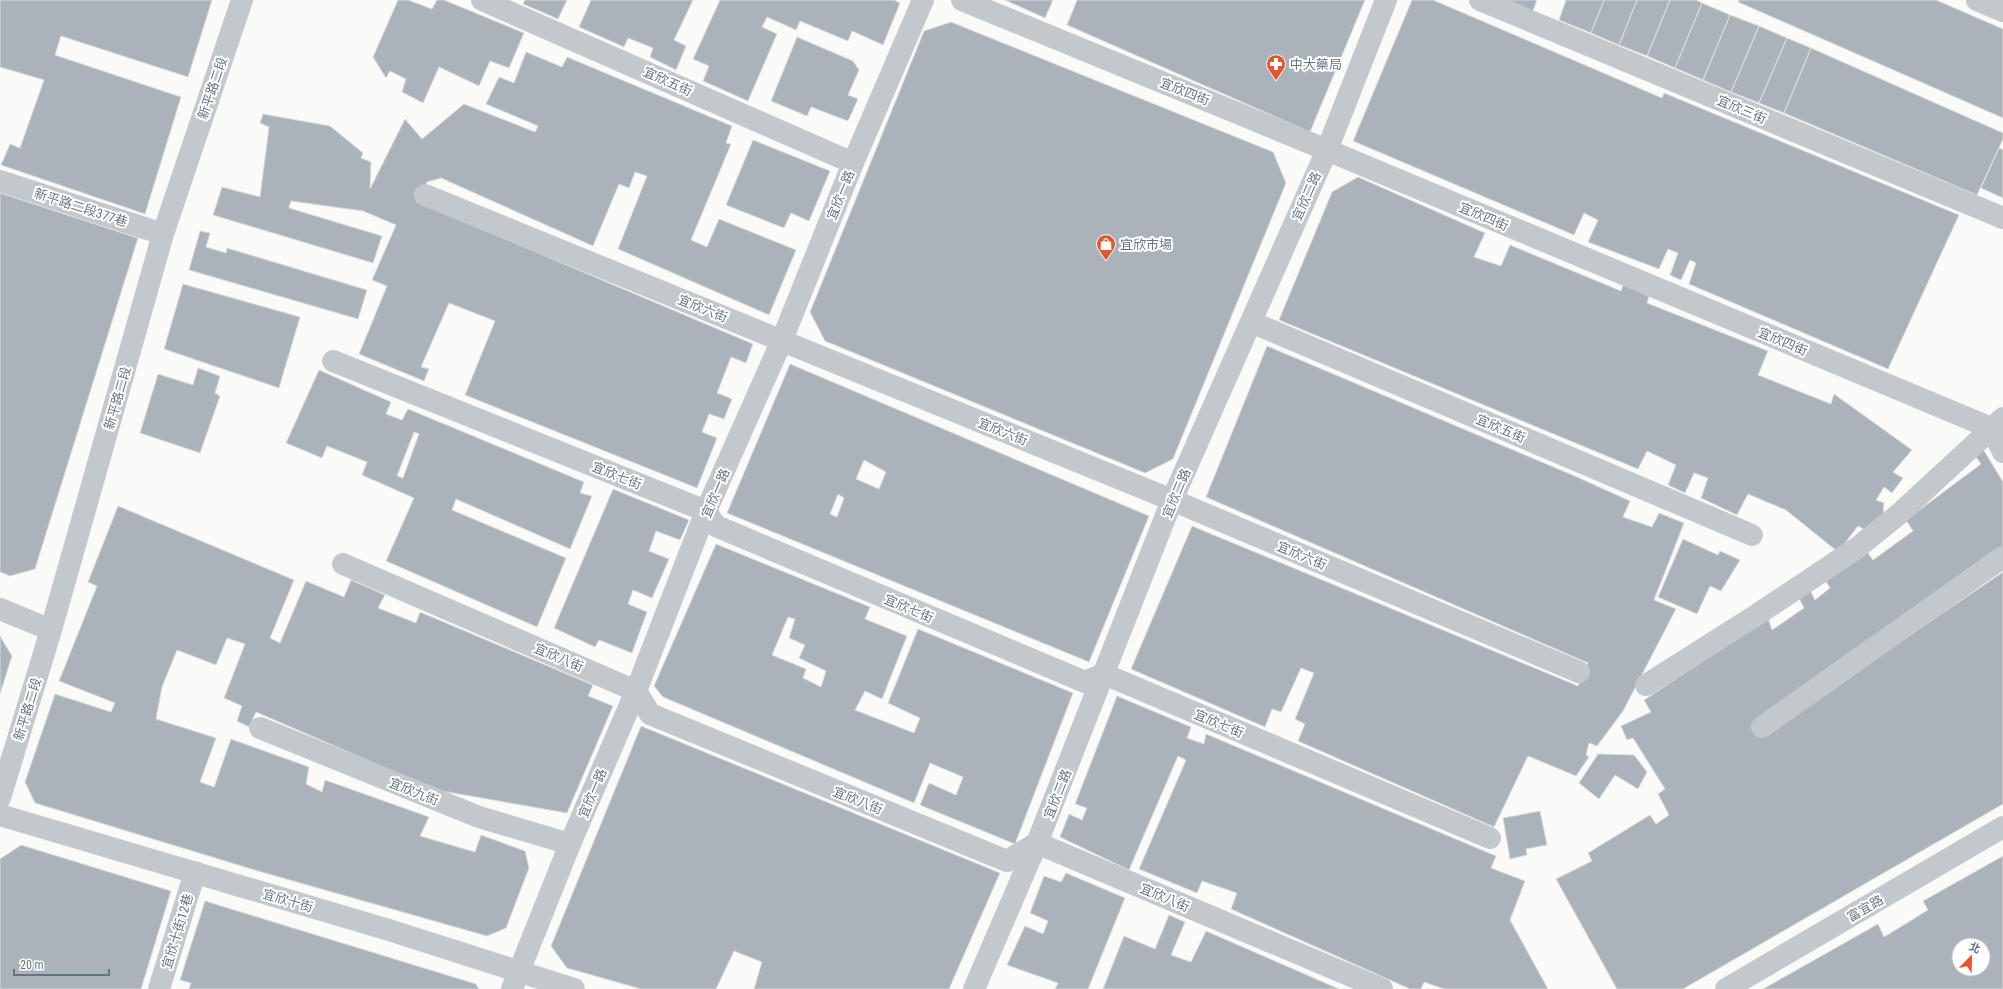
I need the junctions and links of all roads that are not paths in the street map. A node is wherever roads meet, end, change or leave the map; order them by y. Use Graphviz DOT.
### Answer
graph roads {
  1 [pos="242,0"];
  2 [pos="482,0"];
  3 [pos="923,0"];
  4 [pos="962,0"];
  5 [pos="1386,0"];
  6 [pos="1480,0"];
  7 [pos="1977,0"];
  8 [pos="2003,11"];
  9 [pos="1327,150"];
  10 [pos="853,163"];
  11 [pos="0,181"];
  12 [pos="425,196"];
  13 [pos="2003,218"];
  14 [pos="163,234"];
  15 [pos="1251,322"];
  16 [pos="782,340"];
  17 [pos="333,361"];
  18 [pos="1997,423"];
  19 [pos="2003,452"];
  20 [pos="1172,500"];
  21 [pos="706,511"];
  22 [pos="1752,535"];
  23 [pos="2003,557"];
  24 [pos="343,564"];
  25 [pos="0,609"];
  26 [pos="51,630"];
  27 [pos="1579,672"];
  28 [pos="1104,674"];
  29 [pos="1646,685"];
  30 [pos="636,691"];
  31 [pos="1762,727"];
  32 [pos="260,728"];
  33 [pos="0,798"];
  34 [pos="0,815"];
  35 [pos="2003,827"];
  36 [pos="1490,838"];
  37 [pos="1037,843"];
  38 [pos="570,844"];
  39 [pos="195,872"];
  40 [pos="516,981"];
  41 [pos="159,989"];
  42 [pos="574,989"];
  43 [pos="974,989"];
  44 [pos="1382,989"];
  45 [pos="1726,989"];
  1 -- 14 [label="street, 新平路二段"];
  2 -- 10 [label="street, 宜欣五街"];
  3 -- 10 [label="street, 宜欣一路"];
  4 -- 9 [label="street, 宜欣四街"];
  5 -- 9 [label="street, 宜欣二路"];
  6 -- 13 [label="street, 宜欣三街"];
  7 -- 8 [label="street"];
  9 -- 15 [label="street, 宜欣二路"];
  9 -- 18 [label="street, 宜欣四街"];
  10 -- 16 [label="street, 宜欣一路"];
  11 -- 14 [label="street, 新平路二段377巷"];
  12 -- 16 [label="street, 宜欣六街"];
  14 -- 26 [label="street, 新平路二段"];
  15 -- 20 [label="street, 宜欣二路"];
  15 -- 22 [label="street, 宜欣五街"];
  16 -- 20 [label="street, 宜欣六街"];
  16 -- 21 [label="street, 宜欣一路"];
  17 -- 21 [label="street, 宜欣七街"];
  18 -- 19 [label="street"];
  18 -- 29 [label="street"];
  20 -- 27 [label="street, 宜欣六街"];
  20 -- 28 [label="street, 宜欣二路"];
  21 -- 28 [label="street, 宜欣七街"];
  21 -- 30 [label="street, 宜欣一路"];
  23 -- 31 [label="street"];
  24 -- 30 [label="street, 宜欣八街"];
  25 -- 26 [label="street"];
  26 -- 33 [label="street, 新平路二段"];
  28 -- 36 [label="street, 宜欣七街"];
  28 -- 37 [label="street, 宜欣二路"];
  30 -- 37 [label="street, 宜欣八街"];
  30 -- 38 [label="street, 宜欣一路"];
  32 -- 38 [label="street, 宜欣九街"];
  34 -- 39 [label="street, 宜欣十街"];
  35 -- 45 [label="street, 富宜路"];
  37 -- 43 [label="street, 宜欣二路"];
  37 -- 44 [label="street, 宜欣八街"];
  38 -- 40 [label="street, 宜欣一路"];
  39 -- 40 [label="street, 宜欣十街"];
  39 -- 41 [label="street, 宜欣十街12巷"];
  40 -- 42 [label="street, 宜欣十街"];
}
